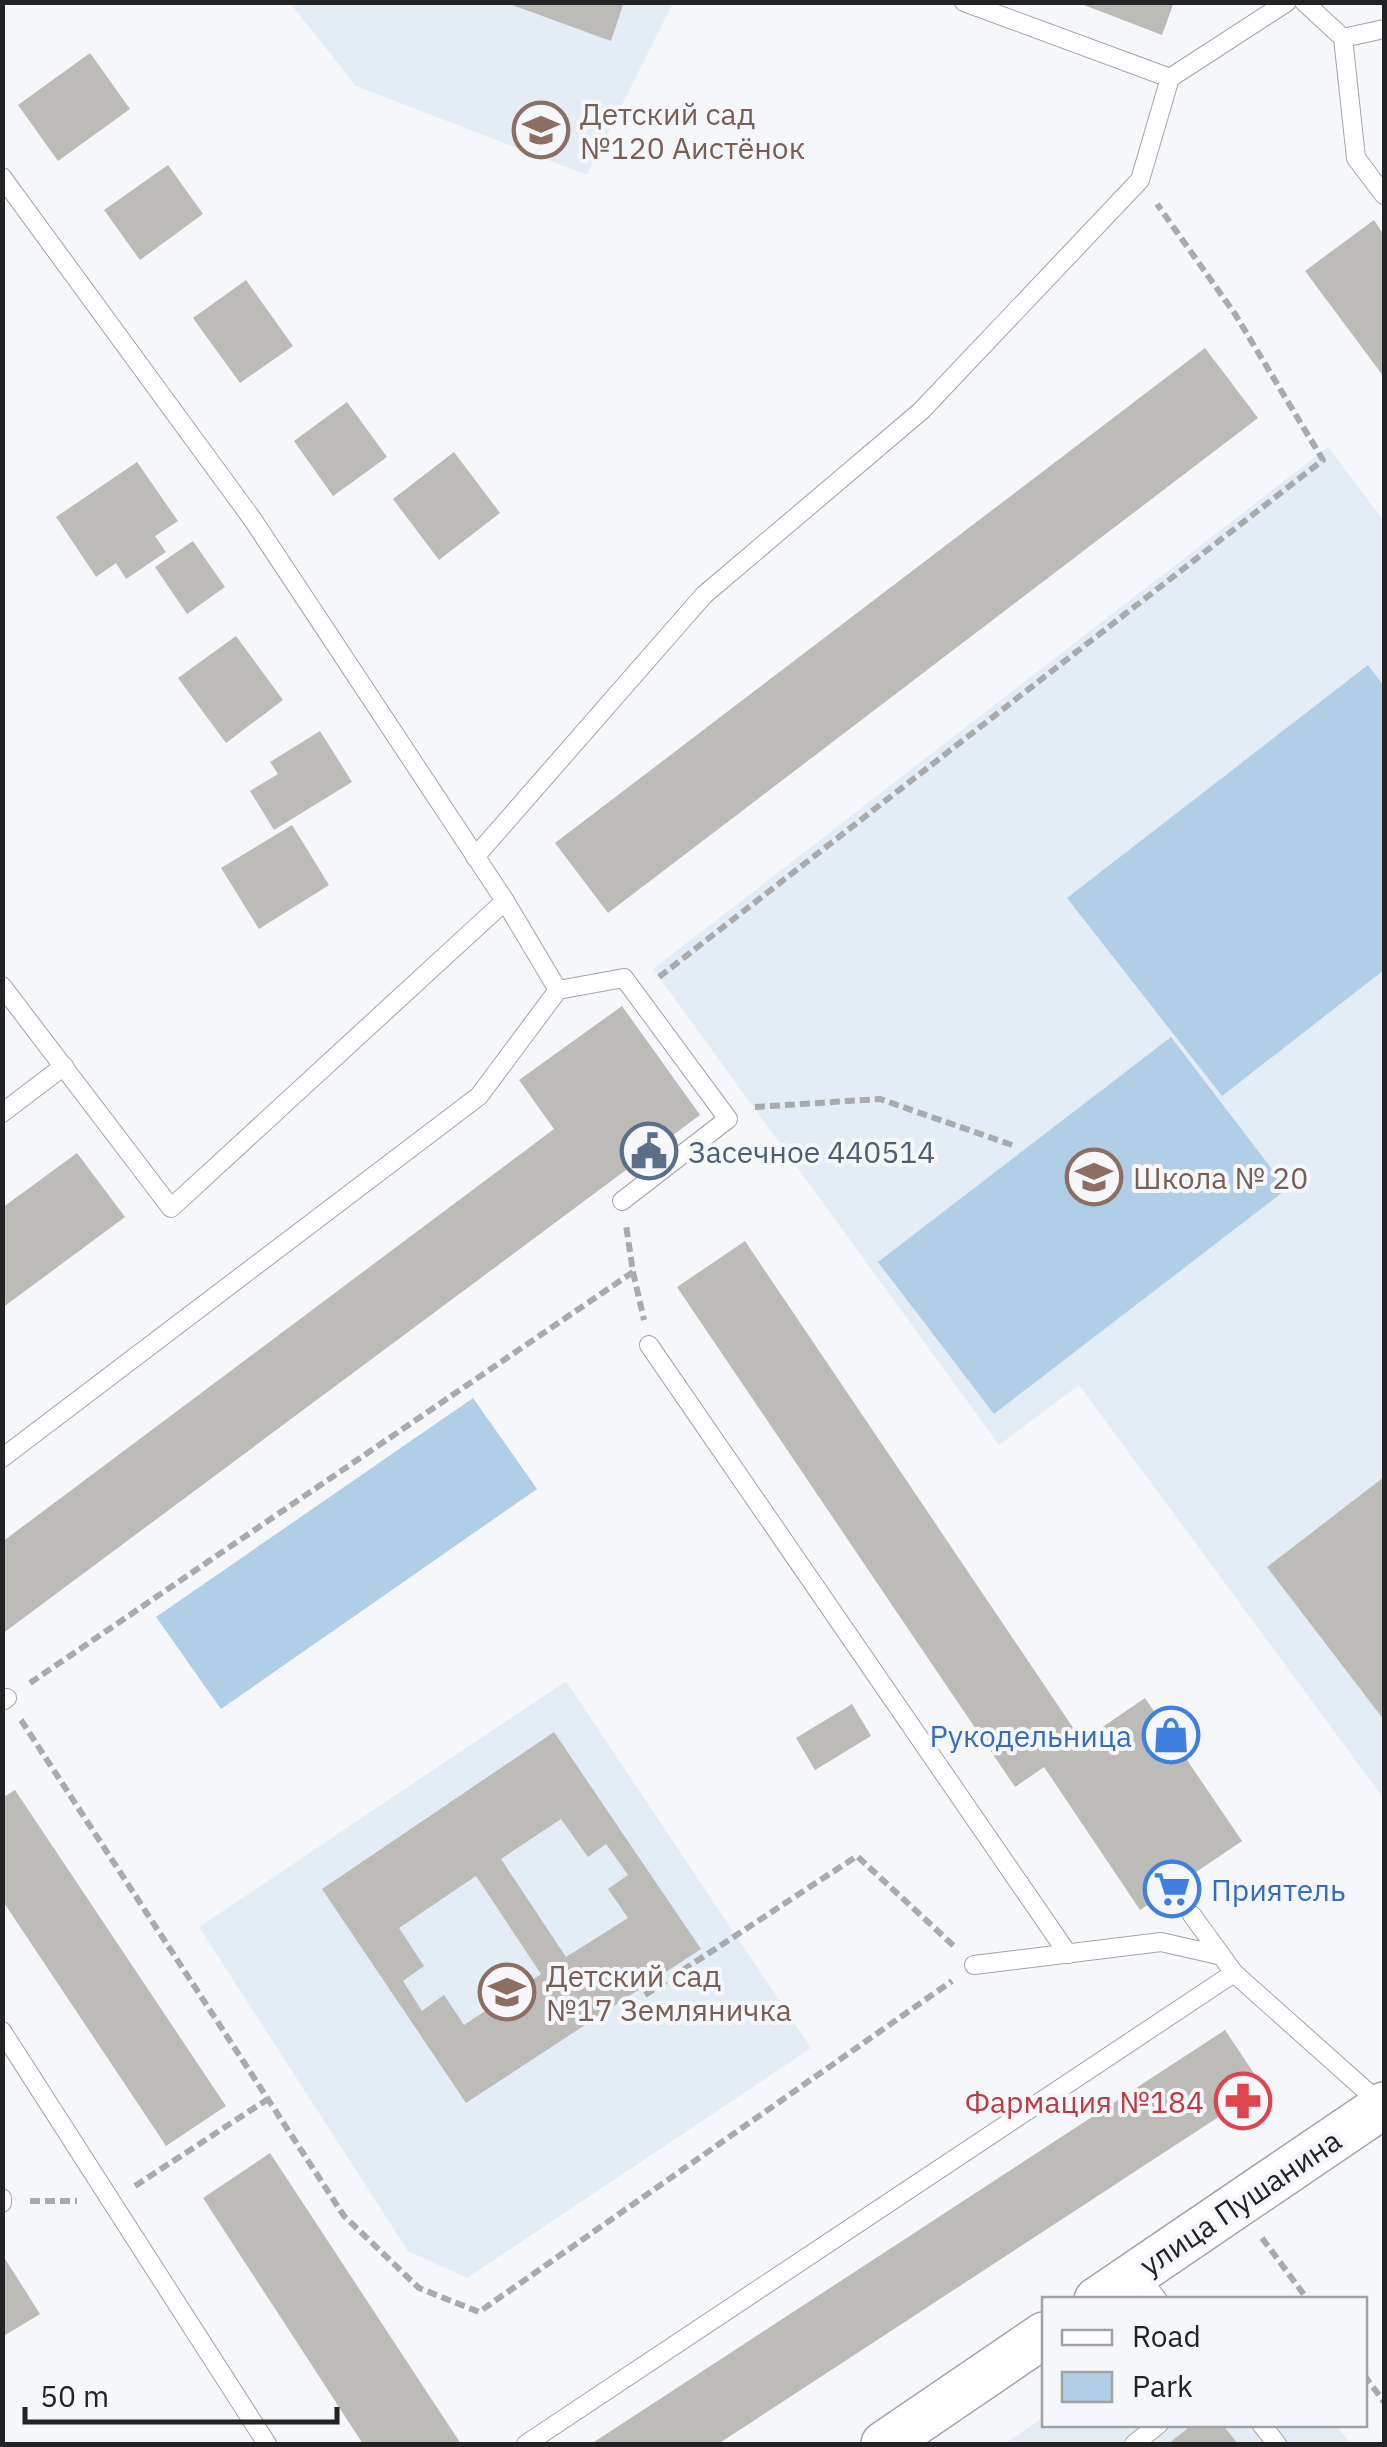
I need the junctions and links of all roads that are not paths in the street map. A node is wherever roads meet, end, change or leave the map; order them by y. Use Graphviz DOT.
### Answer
graph roads {
  1 [pos="964,2"];
  2 [pos="1287,2"];
  3 [pos="1304,2"];
  4 [pos="1384,29"];
  5 [pos="1343,38"];
  6 [pos="1170,78"];
  7 [pos="2,177"];
  8 [pos="1384,195"];
  9 [pos="475,857"];
  10 [pos="504,901"];
  11 [pos="2,986"];
  12 [pos="558,990"];
  13 [pos="64,1066"];
  14 [pos="2,1113"];
  15 [pos="622,1201"];
  16 [pos="649,1345"];
  17 [pos="2,1458"];
  18 [pos="1192,1915"];
  19 [pos="1068,1954"];
  20 [pos="1218,1955"];
  21 [pos="974,1965"];
  22 [pos="1234,1974"];
  23 [pos="2,2031"];
  24 [pos="1384,2106"];
  25 [pos="1147,2286"];
  26 [pos="1107,2297"];
  27 [pos="1042,2336"];
  28 [pos="1155,2427"];
  29 [pos="267,2444"];
  30 [pos="526,2444"];
  31 [pos="884,2444"];
  32 [pos="1134,2444"];
  1 -- 6 [label="lane"];
  2 -- 6 [label="lane"];
  3 -- 5 [label="lane"];
  4 -- 5 [label="lane"];
  5 -- 8 [label="lane"];
  6 -- 9 [label="lane"];
  7 -- 9 [label="lane"];
  9 -- 10 [label="lane"];
  10 -- 12 [label="lane"];
  10 -- 13 [label="lane"];
  11 -- 13 [label="lane"];
  12 -- 15 [label="lane"];
  12 -- 17 [label="lane"];
  13 -- 14 [label="lane"];
  16 -- 19 [label="lane"];
  18 -- 20 [label="lane"];
  19 -- 20 [label="lane"];
  19 -- 21 [label="lane"];
  20 -- 22 [label="lane"];
  22 -- 24 [label="lane"];
  22 -- 30 [label="lane"];
  23 -- 29 [label="lane"];
  24 -- 25 [label="street, улица Пушанина"];
  25 -- 26 [label="street, улица Пушанина"];
  27 -- 31 [label="street"];
  28 -- 32 [label="lane"];
}
